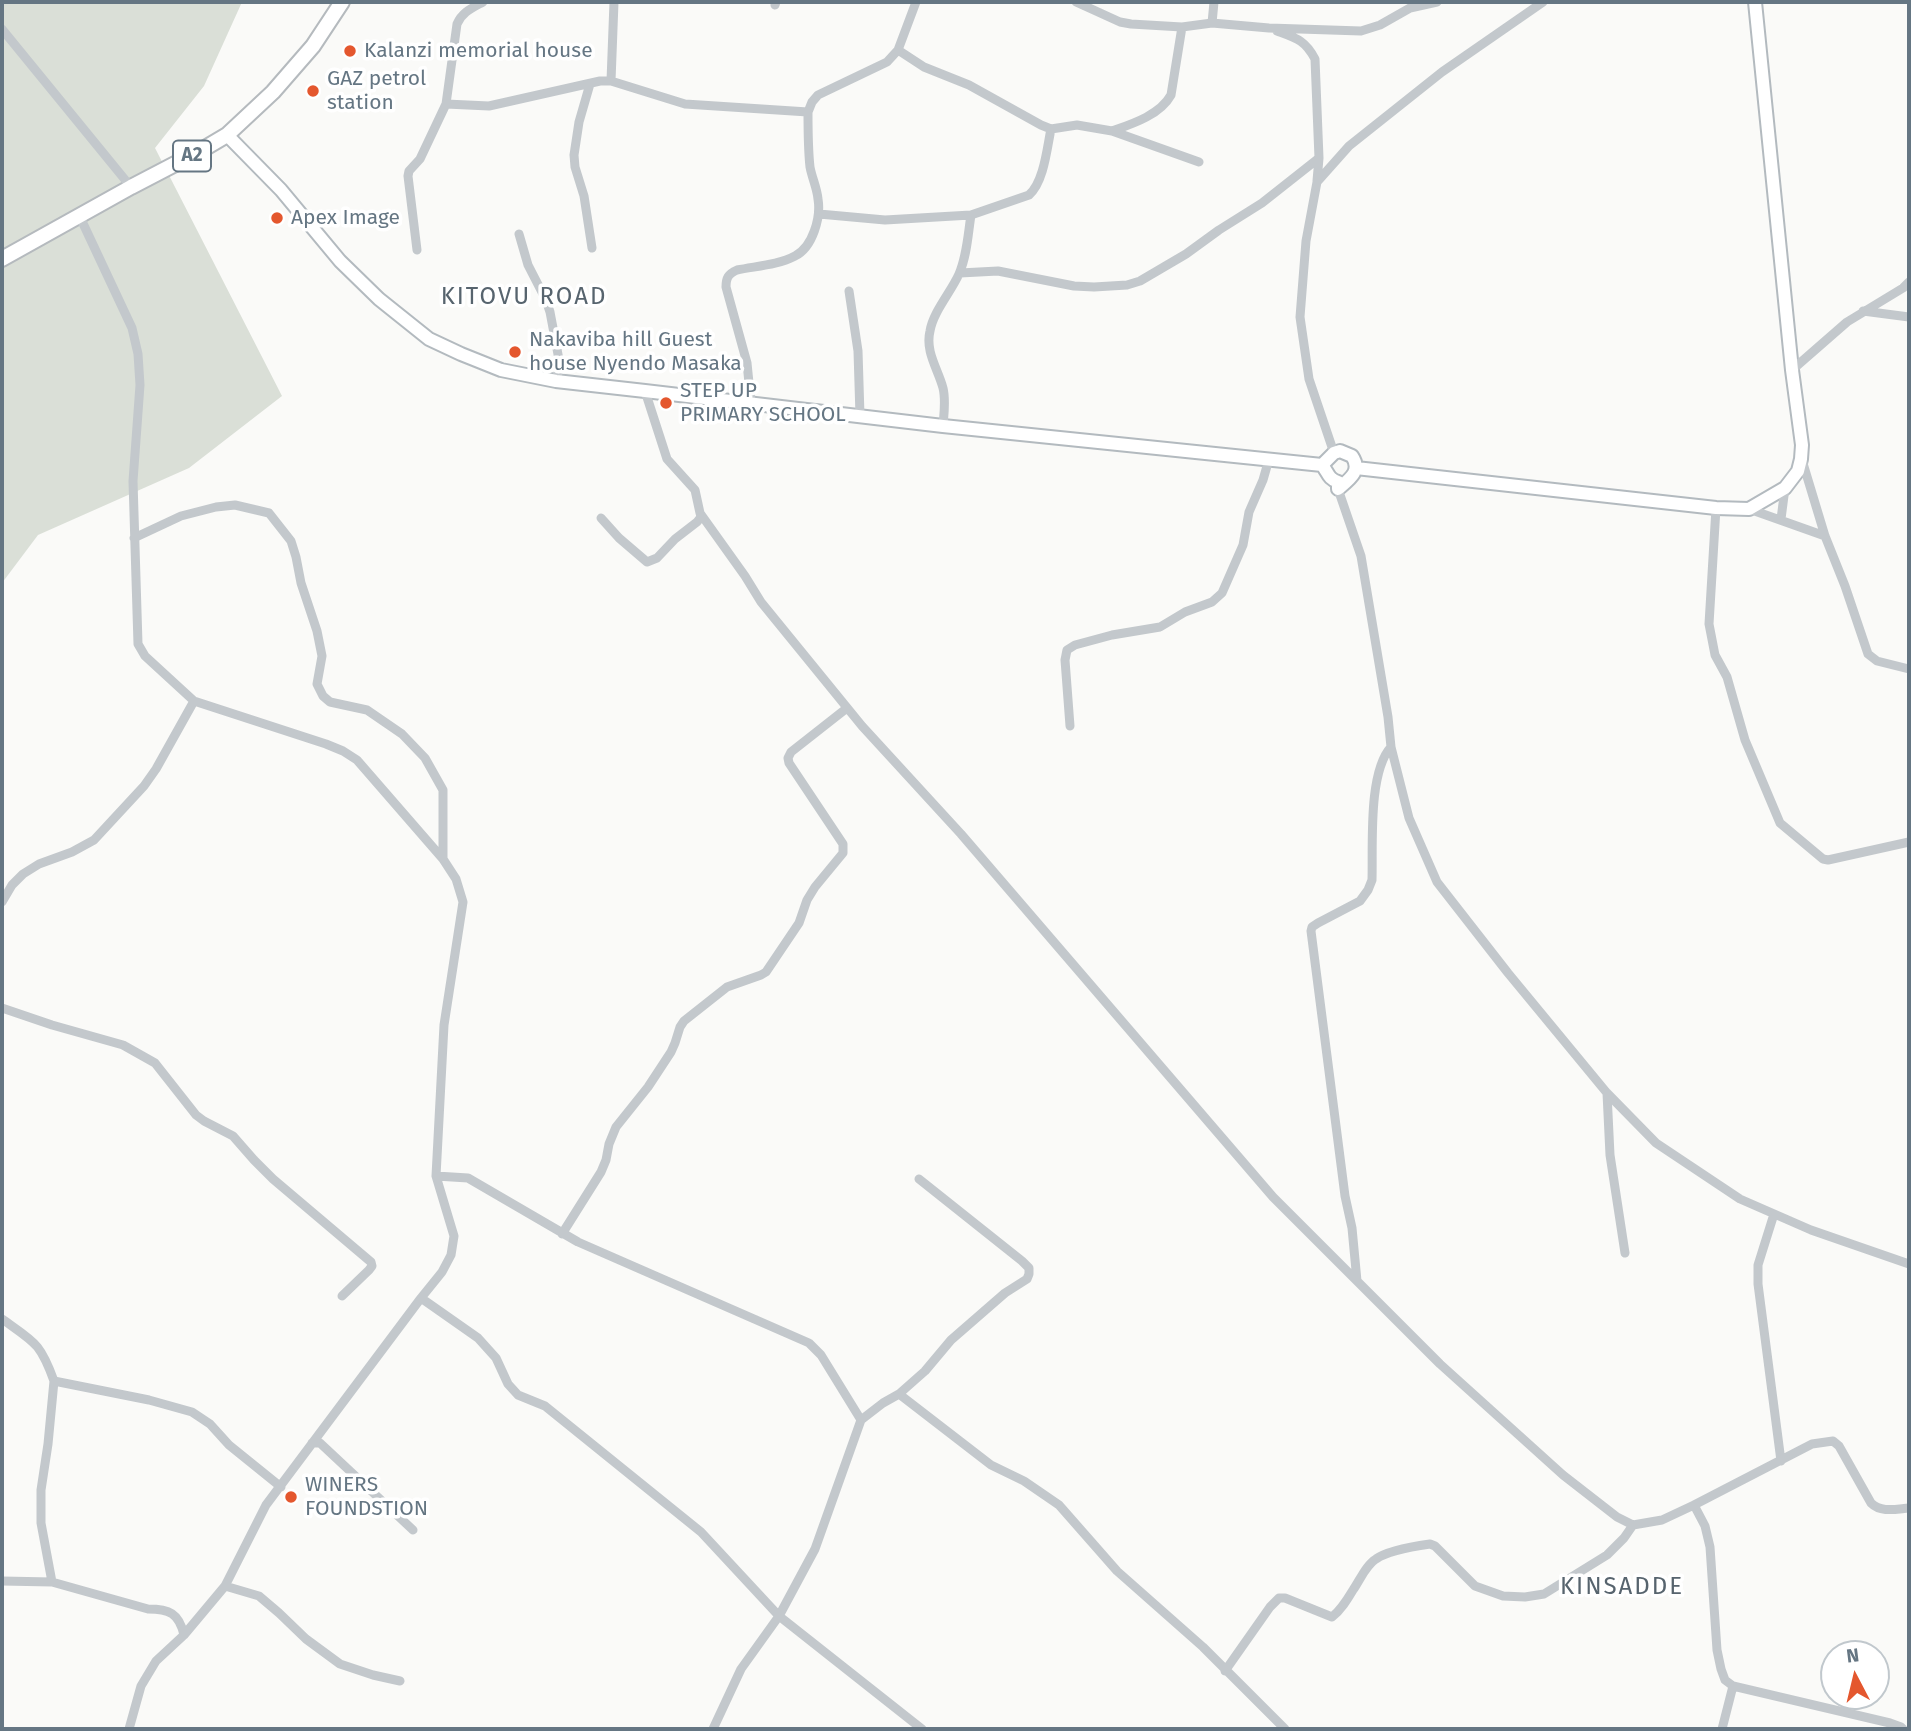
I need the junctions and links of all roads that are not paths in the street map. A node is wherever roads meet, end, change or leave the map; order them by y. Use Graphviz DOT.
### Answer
graph roads {
  1 [pos="342,2"];
  2 [pos="483,2"];
  3 [pos="614,2"];
  4 [pos="916,2"];
  5 [pos="1076,2"];
  6 [pos="1214,2"];
  7 [pos="1437,2"];
  8 [pos="1543,2"];
  9 [pos="1755,2"];
  10 [pos="1212,23"];
  11 [pos="1182,27"];
  12 [pos="1269,28"];
  13 [pos="2,29"];
  14 [pos="898,50"];
  15 [pos="611,81"];
  16 [pos="590,84"];
  17 [pos="446,104"];
  18 [pos="808,113"];
  19 [pos="1051,129"];
  20 [pos="1112,131"];
  21 [pos="227,135"];
  22 [pos="1319,158"];
  23 [pos="1199,162"];
  24 [pos="1317,182"];
  25 [pos="131,187"];
  26 [pos="819,214"];
  27 [pos="971,215"];
  28 [pos="80,216"];
  29 [pos="519,234"];
  30 [pos="592,248"];
  31 [pos="417,250"];
  32 [pos="2,259"];
  33 [pos="960,273"];
  34 [pos="1909,282"];
  35 [pos="849,291"];
  36 [pos="1863,311"];
  37 [pos="1909,317"];
  38 [pos="1791,370"];
  39 [pos="556,381"];
  40 [pos="645,391"];
  41 [pos="751,403"];
  42 [pos="860,416"];
  43 [pos="943,426"];
  44 [pos="1334,453"];
  45 [pos="1269,459"];
  46 [pos="1801,459"];
  47 [pos="1322,465"];
  48 [pos="1356,468"];
  49 [pos="1785,488"];
  50 [pos="1338,489"];
  51 [pos="1716,508"];
  52 [pos="1749,509"];
  53 [pos="700,513"];
  54 [pos="601,518"];
  55 [pos="1781,519"];
  56 [pos="1825,536"];
  57 [pos="134,538"];
  58 [pos="1909,669"];
  59 [pos="194,701"];
  60 [pos="847,708"];
  61 [pos="1070,726"];
  62 [pos="1391,747"];
  63 [pos="1909,842"];
  64 [pos="443,859"];
  65 [pos="2,902"];
  66 [pos="2,1008"];
  67 [pos="1608,1093"];
  68 [pos="436,1176"];
  69 [pos="919,1179"];
  70 [pos="1774,1214"];
  71 [pos="562,1234"];
  72 [pos="1625,1253"];
  73 [pos="1909,1264"];
  74 [pos="1357,1281"];
  75 [pos="342,1296"];
  76 [pos="421,1298"];
  77 [pos="2,1319"];
  78 [pos="54,1381"];
  79 [pos="899,1394"];
  80 [pos="861,1420"];
  81 [pos="312,1443"];
  82 [pos="1780,1461"];
  83 [pos="281,1487"];
  84 [pos="1694,1506"];
  85 [pos="1909,1508"];
  86 [pos="1633,1525"];
  87 [pos="413,1531"];
  88 [pos="2,1581"];
  89 [pos="52,1581"];
  90 [pos="225,1586"];
  91 [pos="779,1616"];
  92 [pos="184,1635"];
  93 [pos="1225,1671"];
  94 [pos="400,1681"];
  95 [pos="1732,1686"];
  96 [pos="1281,1727"];
  97 [pos="129,1729"];
  98 [pos="713,1729"];
  99 [pos="922,1729"];
  100 [pos="1722,1729"];
  101 [pos="1903,1729"];
  1 -- 21 [label="main road, A2"];
  2 -- 17 [label="street"];
  3 -- 15 [label="street"];
  4 -- 14 [label="street"];
  5 -- 11 [label="street"];
  6 -- 10 [label="street"];
  7 -- 12 [label="street"];
  8 -- 24 [label="street"];
  9 -- 38 [label="street"];
  10 -- 11 [label="street"];
  10 -- 12 [label="street"];
  11 -- 20 [label="street"];
  12 -- 22 [label="street"];
  13 -- 25 [label="street"];
  14 -- 18 [label="street"];
  14 -- 19 [label="street"];
  15 -- 16 [label="street"];
  15 -- 18 [label="street"];
  16 -- 17 [label="street"];
  16 -- 30 [label="street"];
  17 -- 31 [label="street"];
  18 -- 26 [label="street"];
  19 -- 20 [label="street"];
  19 -- 27 [label="street"];
  20 -- 23 [label="street"];
  21 -- 25 [label="main road, A2"];
  21 -- 39 [label="street"];
  22 -- 24 [label="street"];
  22 -- 33 [label="street"];
  24 -- 44 [label="street"];
  25 -- 28 [label="main road, A2"];
  26 -- 27 [label="street"];
  26 -- 41 [label="street"];
  27 -- 33 [label="street"];
  28 -- 32 [label="main road, A2"];
  28 -- 57 [label="street"];
  29 -- 39 [label="street"];
  33 -- 43 [label="street"];
  34 -- 36 [label="street"];
  35 -- 42 [label="street"];
  36 -- 37 [label="street"];
  36 -- 38 [label="street"];
  38 -- 46 [label="street"];
  39 -- 40 [label="street"];
  40 -- 41 [label="street"];
  40 -- 53 [label="street"];
  41 -- 42 [label="street"];
  42 -- 43 [label="street"];
  43 -- 45 [label="street"];
  44 -- 47 [label="street"];
  44 -- 48 [label="street"];
  45 -- 47 [label="street"];
  45 -- 61 [label="street"];
  46 -- 49 [label="street"];
  46 -- 56 [label="street"];
  47 -- 50 [label="street"];
  48 -- 50 [label="street"];
  48 -- 51 [label="street"];
  49 -- 52 [label="street"];
  49 -- 55 [label="street"];
  50 -- 62 [label="street"];
  51 -- 52 [label="street"];
  51 -- 63 [label="street"];
  52 -- 55 [label="street"];
  53 -- 54 [label="street"];
  53 -- 60 [label="street"];
  55 -- 56 [label="street"];
  56 -- 58 [label="street"];
  57 -- 59 [label="street"];
  57 -- 64 [label="street"];
  59 -- 64 [label="street"];
  59 -- 65 [label="street"];
  60 -- 71 [label="street"];
  60 -- 74 [label="street"];
  62 -- 67 [label="street"];
  62 -- 74 [label="street"];
  64 -- 68 [label="street"];
  66 -- 75 [label="street"];
  67 -- 70 [label="street"];
  67 -- 72 [label="street"];
  68 -- 71 [label="street"];
  68 -- 76 [label="street"];
  69 -- 79 [label="street"];
  70 -- 73 [label="street"];
  70 -- 82 [label="street"];
  71 -- 80 [label="street"];
  74 -- 86 [label="street"];
  76 -- 81 [label="street"];
  76 -- 91 [label="street"];
  77 -- 78 [label="street"];
  78 -- 83 [label="street"];
  78 -- 89 [label="street"];
  79 -- 80 [label="street"];
  79 -- 93 [label="street"];
  80 -- 91 [label="street"];
  81 -- 83 [label="street"];
  81 -- 87 [label="street"];
  82 -- 84 [label="street"];
  82 -- 85 [label="street"];
  83 -- 90 [label="street"];
  84 -- 86 [label="street"];
  84 -- 95 [label="street"];
  86 -- 93 [label="street"];
  88 -- 89 [label="street"];
  89 -- 92 [label="street"];
  90 -- 92 [label="street"];
  90 -- 94 [label="street"];
  91 -- 98 [label="street"];
  91 -- 99 [label="street"];
  92 -- 97 [label="street"];
  93 -- 96 [label="street"];
  95 -- 100 [label="street"];
  95 -- 101 [label="street"];
}
